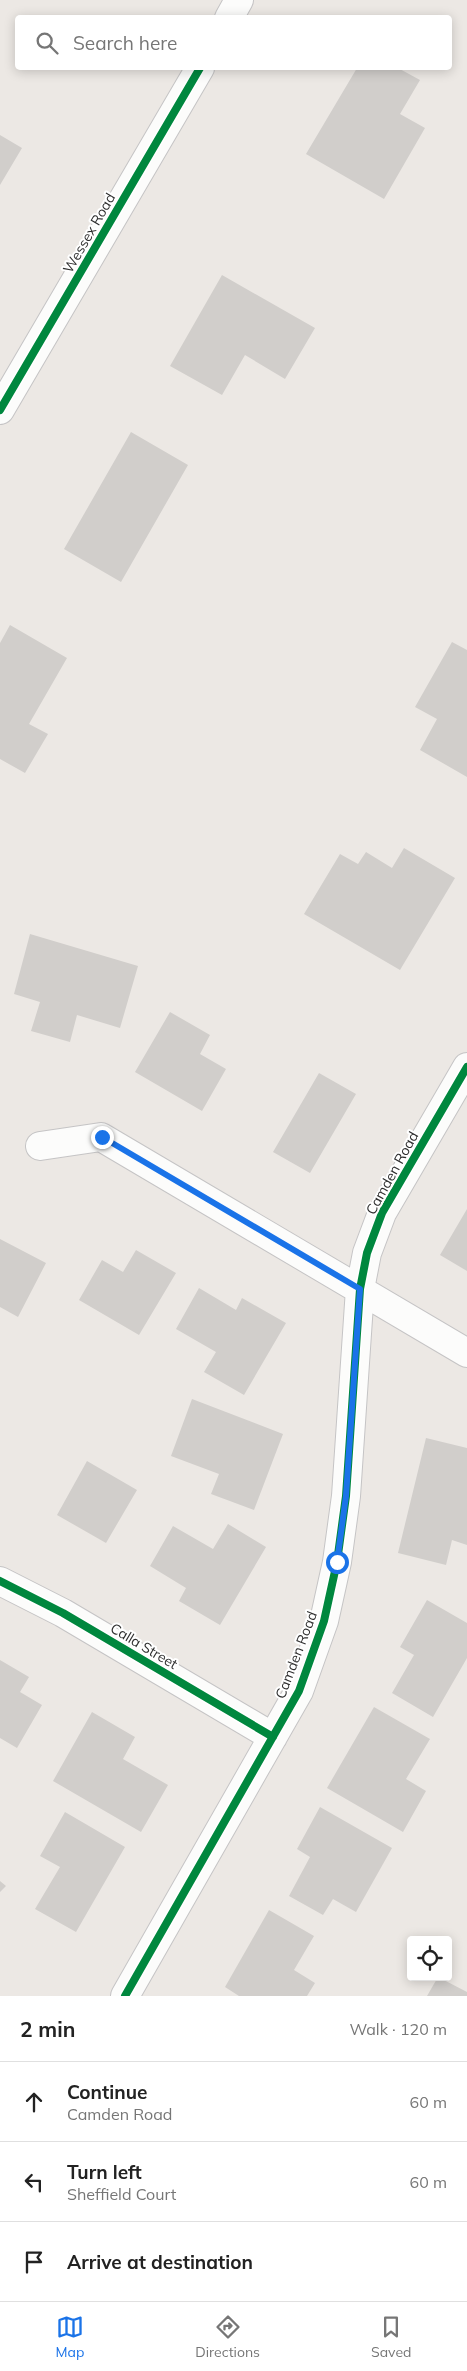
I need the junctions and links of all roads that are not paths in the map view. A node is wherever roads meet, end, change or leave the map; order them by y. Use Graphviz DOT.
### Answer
graph roads {
  1 [pos="239,0"];
  2 [pos="231,15"];
  3 [pos="199,70"];
  4 [pos="0,410"];
  5 [pos="467,1067"];
  6 [pos="40,1146"];
  7 [pos="360,1289"];
  8 [pos="467,1353"];
  9 [pos="0,1581"];
  10 [pos="273,1737"];
  11 [pos="125,1996"];
  1 -- 2 [label="street"];
  3 -- 4 [label="street, Wessex Road"];
  5 -- 7 [label="street, Camden Road"];
  6 -- 7 [label="street"];
  7 -- 8 [label="street"];
  7 -- 10 [label="street, Camden Road"];
  9 -- 10 [label="street, Calla Street"];
  10 -- 11 [label="street, Camden Road"];
}
